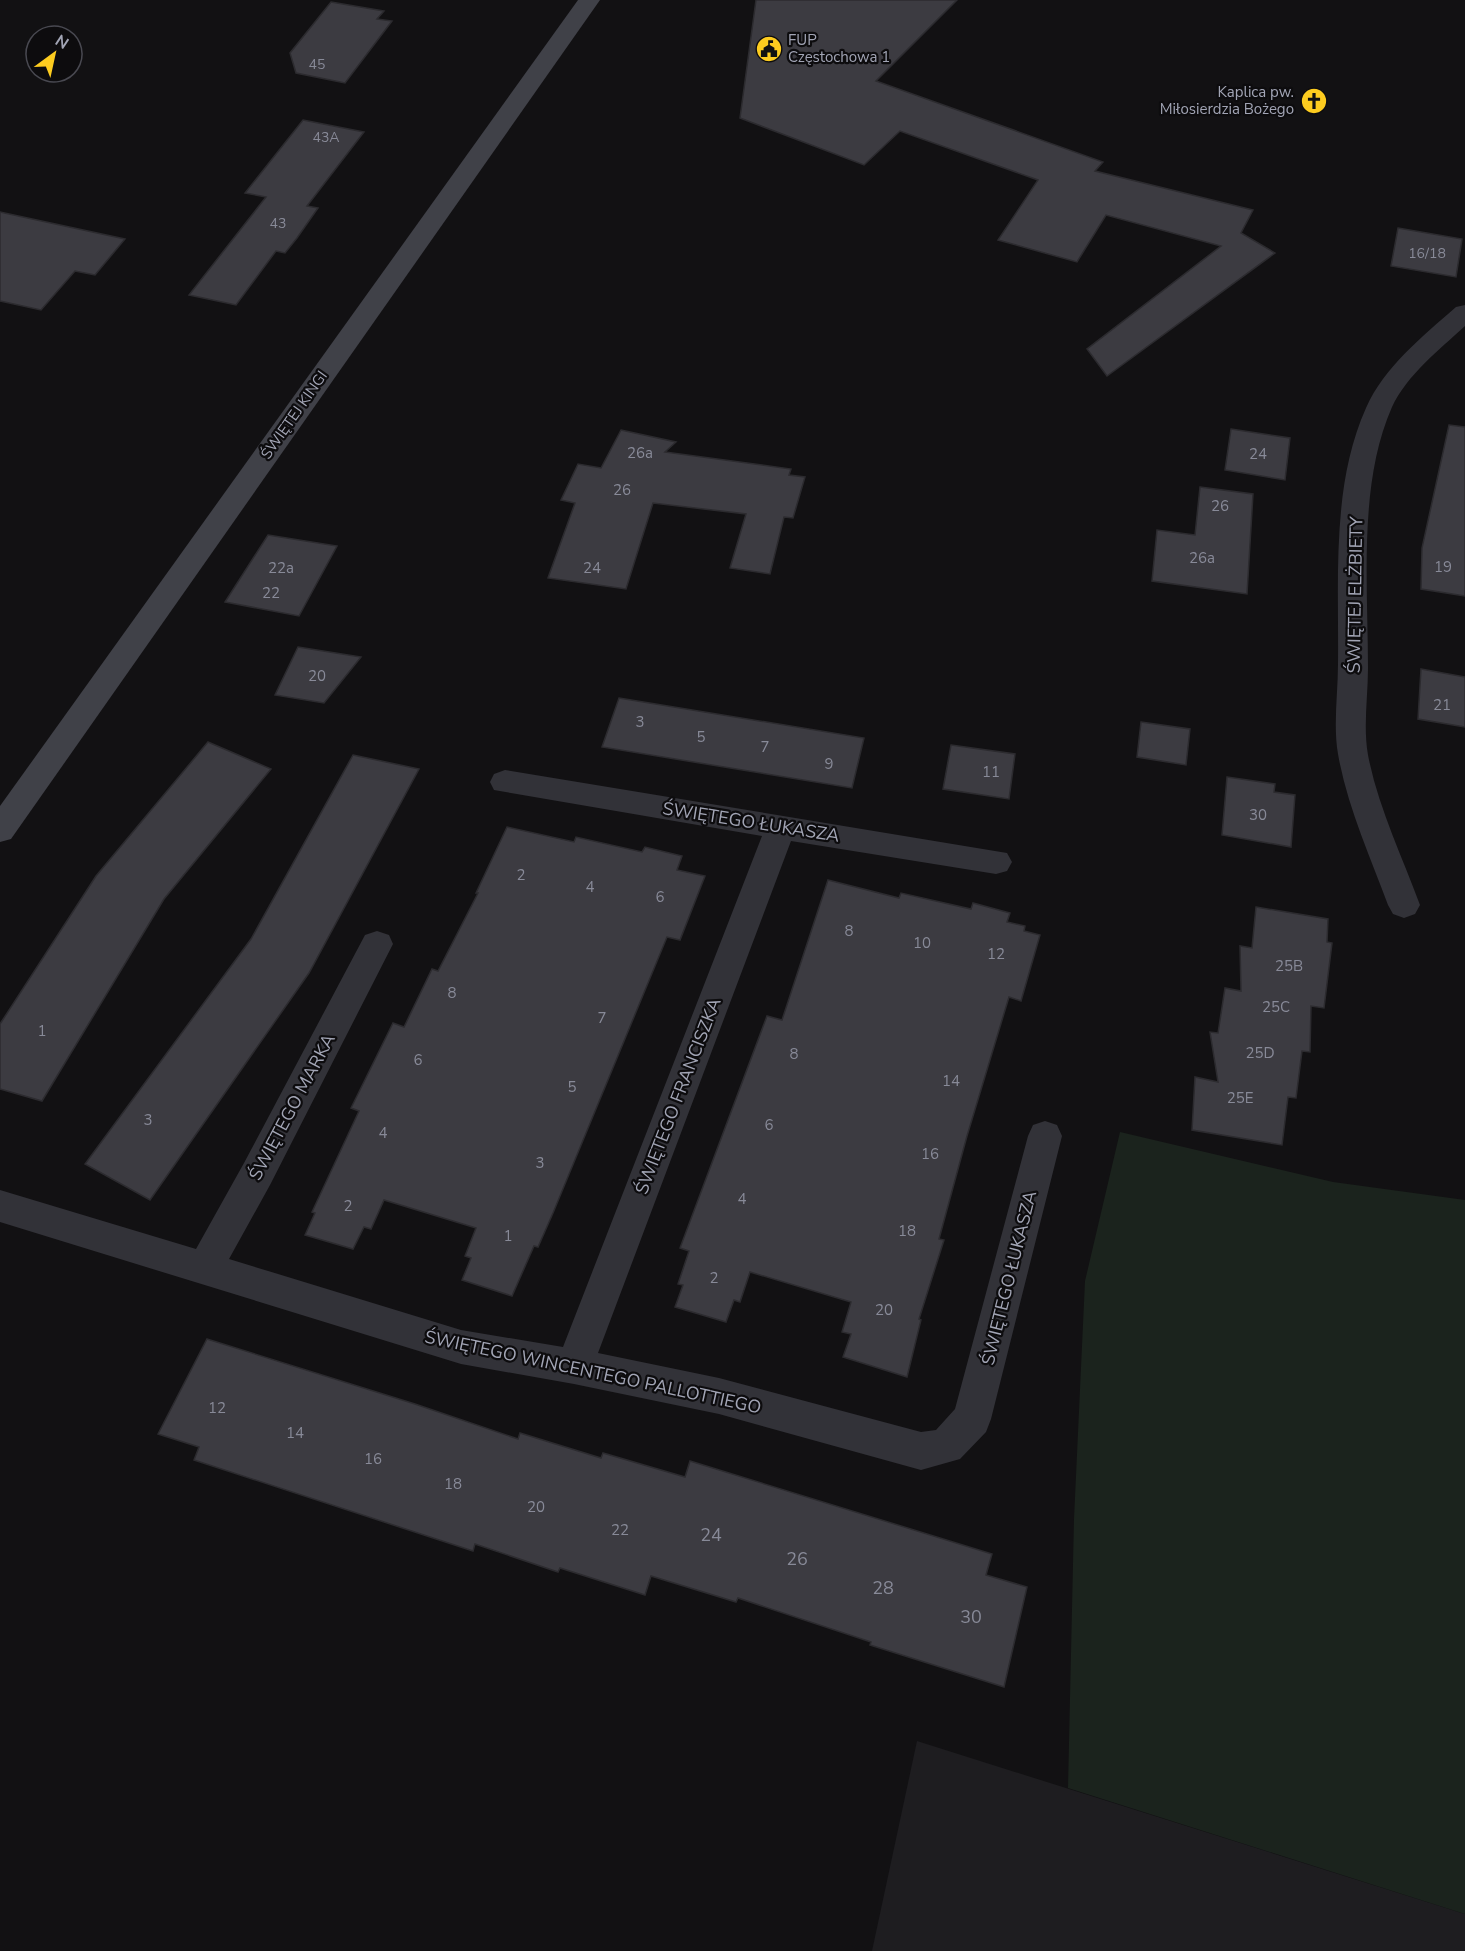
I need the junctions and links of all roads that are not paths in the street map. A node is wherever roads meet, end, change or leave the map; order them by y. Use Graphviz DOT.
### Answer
graph roads {
  1 [pos="589,0"];
  2 [pos="1465,313"];
  3 [pos="505,782"];
  4 [pos="781,827"];
  5 [pos="0,830"];
  6 [pos="996,862"];
  7 [pos="1404,905"];
  8 [pos="377,944"];
  9 [pos="1045,1136"];
  10 [pos="0,1206"];
  11 [pos="204,1269"];
  12 [pos="574,1366"];
  13 [pos="972,1419"];
  1 -- 5 [label="street, ŚWIĘTEJ KINGI"];
  2 -- 7 [label="street, ŚWIĘTEJ ELŻBIETY"];
  3 -- 4 [label="street, ŚWIĘTEGO ŁUKASZA"];
  4 -- 6 [label="street, ŚWIĘTEGO ŁUKASZA"];
  4 -- 12 [label="street, ŚWIĘTEGO FRANCISZKA"];
  8 -- 11 [label="street, ŚWIĘTEGO MARKA"];
  9 -- 13 [label="street, ŚWIĘTEGO ŁUKASZA"];
  10 -- 11 [label="street, ŚWIĘTEGO WINCENTEGO PALLOTTIEGO"];
  11 -- 12 [label="street, ŚWIĘTEGO WINCENTEGO PALLOTTIEGO"];
  12 -- 13 [label="street, ŚWIĘTEGO WINCENTEGO PALLOTTIEGO"];
}
